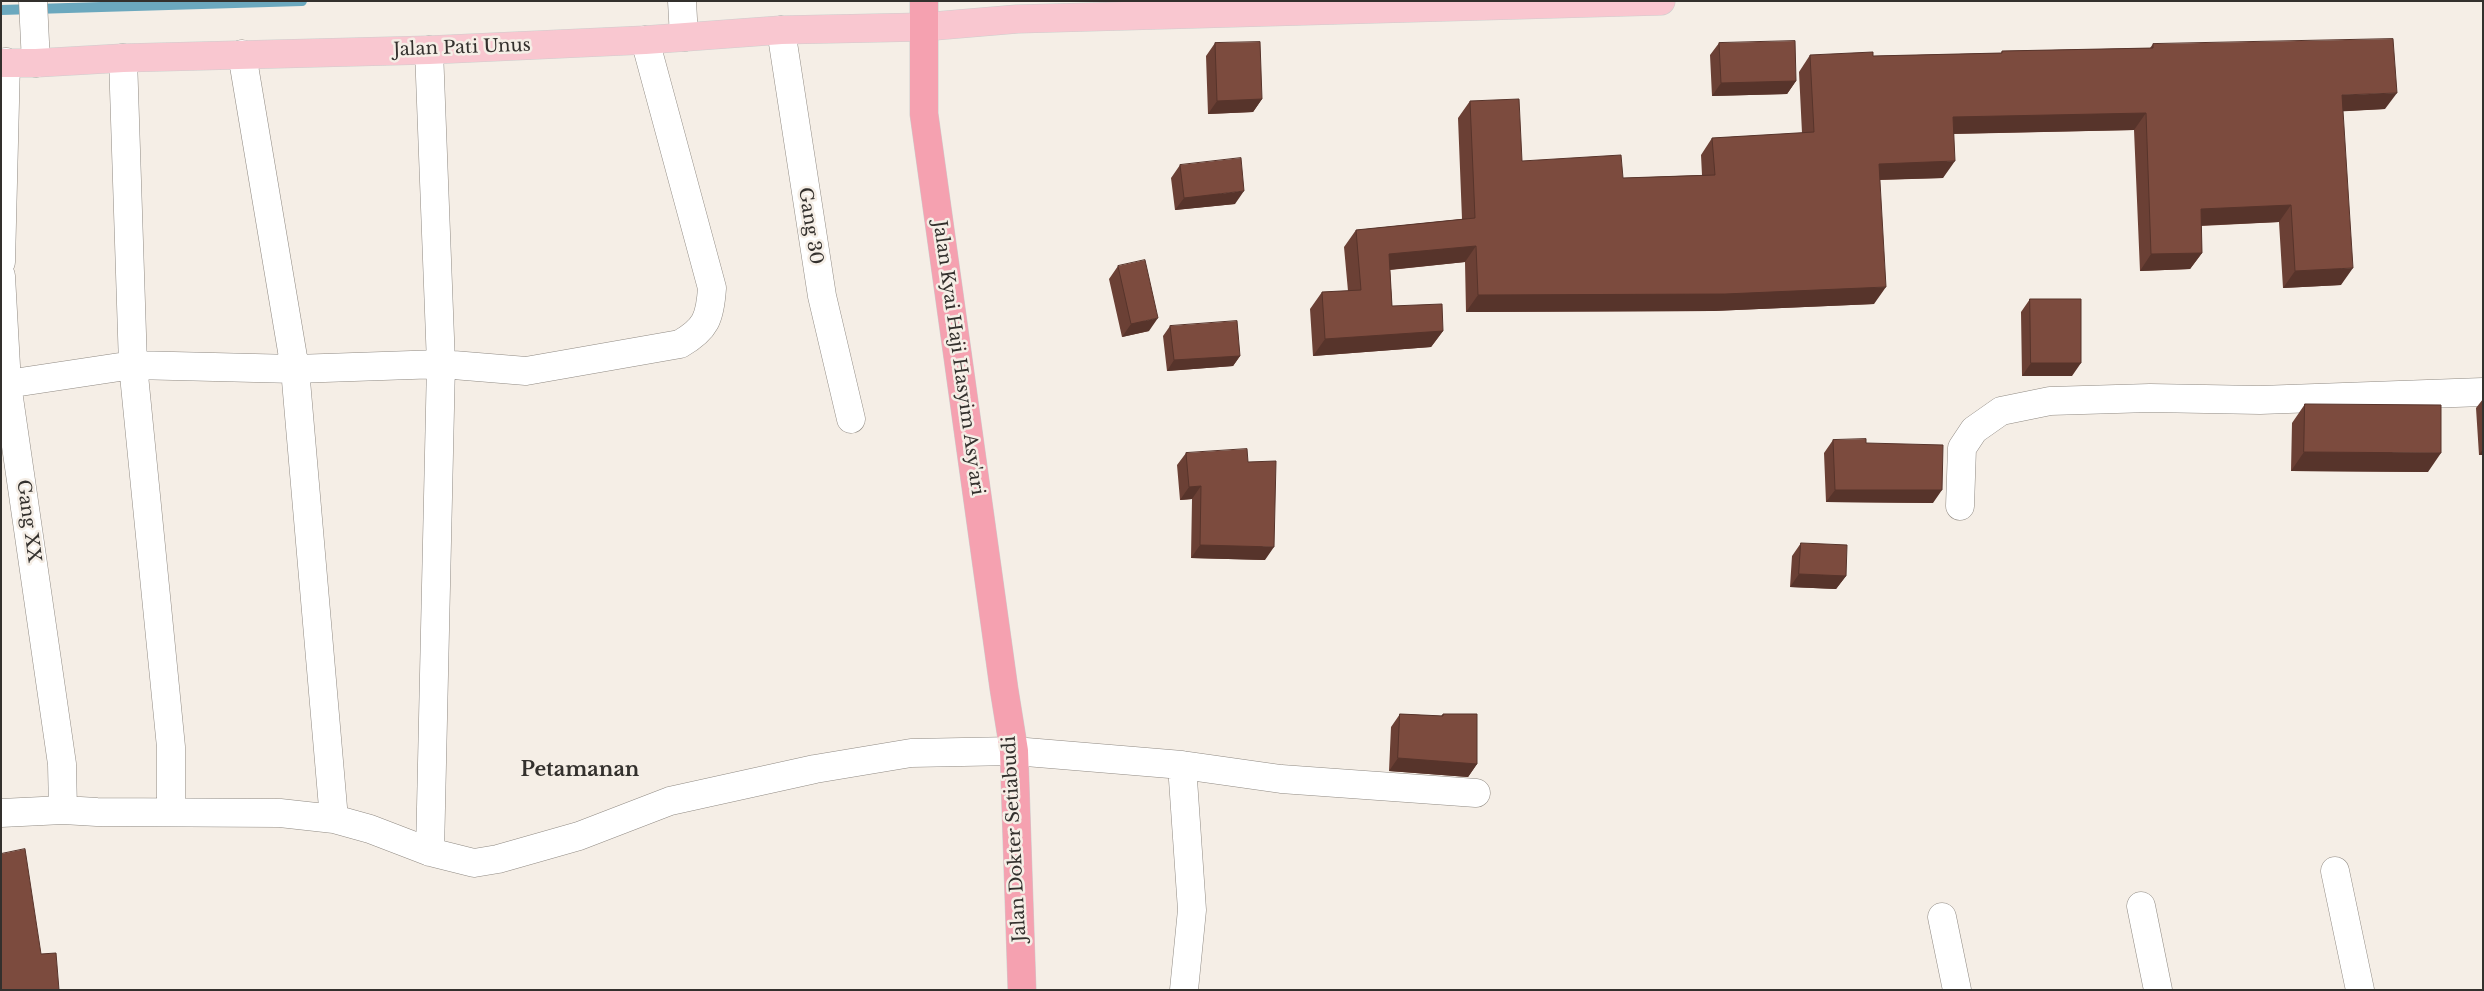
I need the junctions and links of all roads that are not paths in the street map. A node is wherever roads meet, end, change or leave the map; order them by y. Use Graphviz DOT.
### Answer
graph roads {
  1 [pos="682,1"];
  2 [pos="1661,1"];
  3 [pos="33,12"];
  4 [pos="924,12"];
  5 [pos="781,30"];
  6 [pos="684,37"];
  7 [pos="645,40"];
  8 [pos="429,50"];
  9 [pos="242,54"];
  10 [pos="123,58"];
  11 [pos="3,62"];
  12 [pos="36,64"];
  13 [pos="1,262"];
  14 [pos="1,276"];
  15 [pos="441,364"];
  16 [pos="133,365"];
  17 [pos="295,369"];
  18 [pos="7,384"];
  19 [pos="2483,392"];
  20 [pos="851,419"];
  21 [pos="1960,506"];
  22 [pos="1004,689"];
  23 [pos="1014,751"];
  24 [pos="1182,765"];
  25 [pos="1476,793"];
  26 [pos="171,798"];
  27 [pos="62,802"];
  28 [pos="1,813"];
  29 [pos="334,819"];
  30 [pos="430,852"];
  31 [pos="2335,870"];
  32 [pos="2141,906"];
  33 [pos="1942,917"];
  34 [pos="1022,990"];
  35 [pos="1184,990"];
  36 [pos="1958,990"];
  37 [pos="2158,990"];
  38 [pos="2360,990"];
  1 -- 6 [label="street"];
  2 -- 4 [label="main road, Jalan Pati Unus"];
  3 -- 12 [label="street"];
  4 -- 5 [label="main road, Jalan Pati Unus"];
  4 -- 22 [label="highway, Jalan Kyai Haji Hasyim Asy'ari"];
  5 -- 6 [label="main road, Jalan Pati Unus"];
  5 -- 20 [label="street, Gang 30"];
  6 -- 7 [label="main road, Jalan Pati Unus"];
  7 -- 8 [label="main road, Jalan Pati Unus"];
  7 -- 15 [label="street"];
  8 -- 9 [label="main road, Jalan Pati Unus"];
  8 -- 15 [label="street"];
  9 -- 10 [label="main road, Jalan Pati Unus"];
  9 -- 17 [label="street"];
  10 -- 12 [label="main road, Jalan Pati Unus"];
  10 -- 16 [label="street"];
  11 -- 12 [label="main road, Jalan Pati Unus"];
  11 -- 13 [label="street"];
  14 -- 18 [label="street, Gang XX"];
  15 -- 17 [label="street"];
  15 -- 30 [label="street"];
  16 -- 17 [label="street"];
  16 -- 18 [label="street"];
  16 -- 26 [label="street"];
  17 -- 29 [label="street"];
  18 -- 27 [label="street, Gang XX"];
  19 -- 21 [label="street"];
  22 -- 23 [label="highway, Jalan Dokter Setiabudi"];
  23 -- 24 [label="street"];
  23 -- 30 [label="street"];
  23 -- 34 [label="highway, Jalan Dokter Setiabudi"];
  24 -- 25 [label="street"];
  24 -- 35 [label="street"];
  26 -- 27 [label="street"];
  26 -- 29 [label="street"];
  27 -- 28 [label="street"];
  29 -- 30 [label="street"];
  31 -- 38 [label="street"];
  32 -- 37 [label="street"];
  33 -- 36 [label="street"];
}
